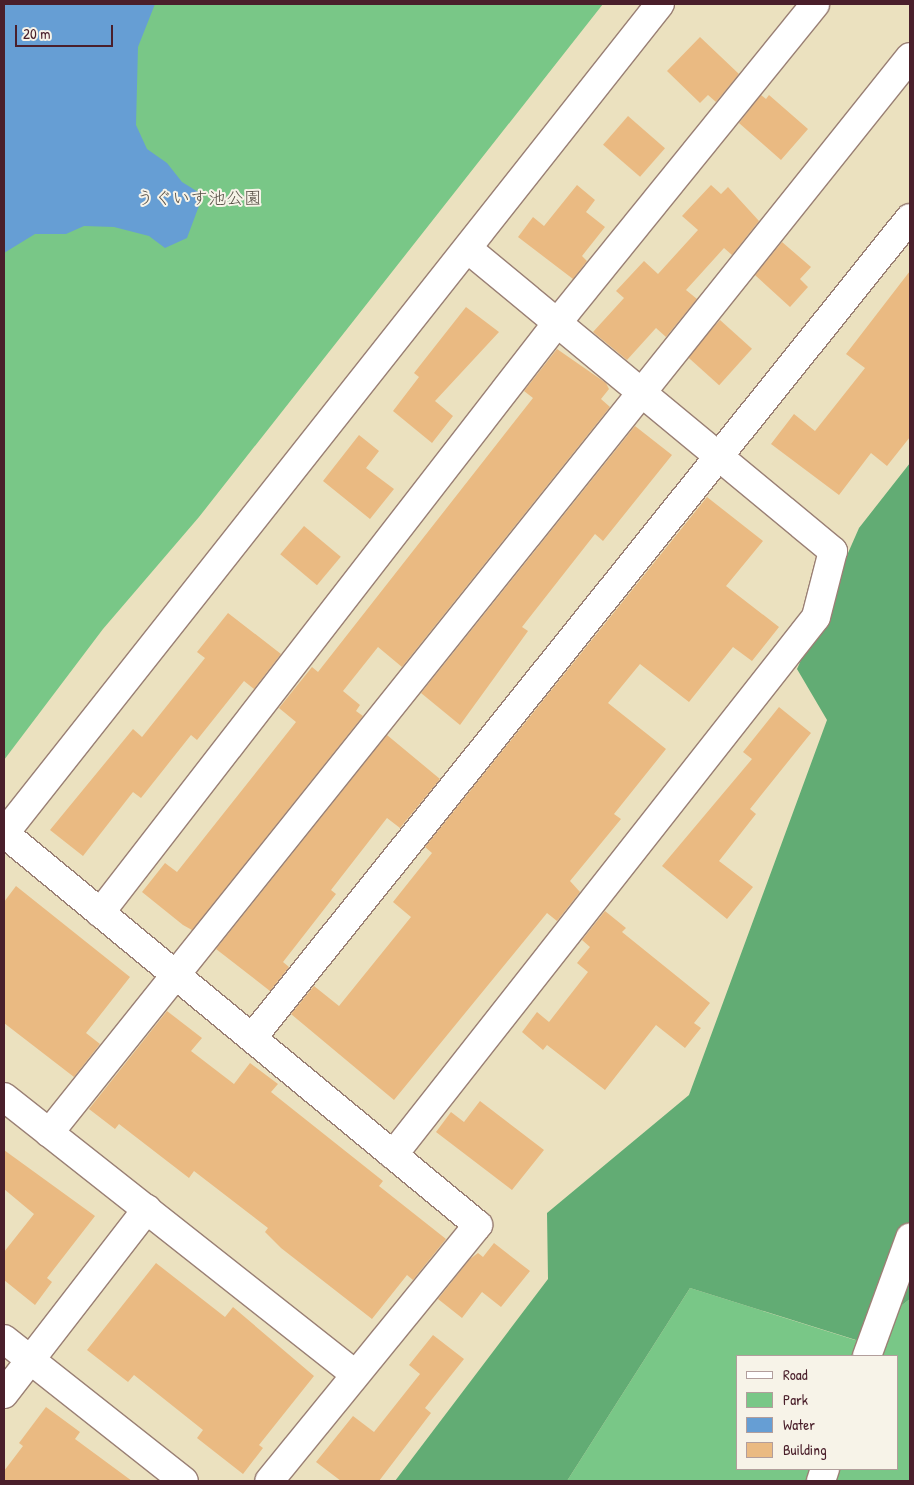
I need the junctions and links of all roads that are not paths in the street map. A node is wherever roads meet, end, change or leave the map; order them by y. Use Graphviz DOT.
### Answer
graph roads {
  1 [pos="660,4"];
  2 [pos="815,4"];
  3 [pos="910,57"];
  4 [pos="910,218"];
  5 [pos="468,249"];
  6 [pos="558,323"];
  7 [pos="642,392"];
  8 [pos="719,456"];
  9 [pos="4,834"];
  10 [pos="100,913"];
  11 [pos="175,975"];
  12 [pos="252,1038"];
  13 [pos="4,1097"];
  14 [pos="49,1133"];
  15 [pos="393,1155"];
  16 [pos="146,1209"];
  17 [pos="910,1238"];
  18 [pos="4,1339"];
  19 [pos="867,1355"];
  20 [pos="30,1360"];
  21 [pos="355,1374"];
  22 [pos="4,1394"];
  23 [pos="184,1481"];
  24 [pos="269,1481"];
  1 -- 5 [label="street"];
  2 -- 6 [label="street"];
  3 -- 7 [label="street"];
  4 -- 8 [label="street"];
  5 -- 6 [label="street"];
  5 -- 9 [label="street"];
  6 -- 7 [label="street"];
  6 -- 10 [label="street"];
  7 -- 8 [label="street"];
  7 -- 11 [label="street"];
  8 -- 12 [label="street"];
  8 -- 15 [label="street"];
  9 -- 10 [label="street"];
  10 -- 11 [label="street"];
  11 -- 12 [label="street"];
  11 -- 14 [label="street"];
  12 -- 15 [label="street"];
  13 -- 14 [label="street"];
  14 -- 16 [label="street"];
  15 -- 21 [label="street"];
  16 -- 20 [label="street"];
  16 -- 21 [label="street"];
  17 -- 19 [label="street"];
  18 -- 20 [label="street"];
  20 -- 22 [label="street"];
  20 -- 23 [label="street"];
  21 -- 24 [label="street"];
}
